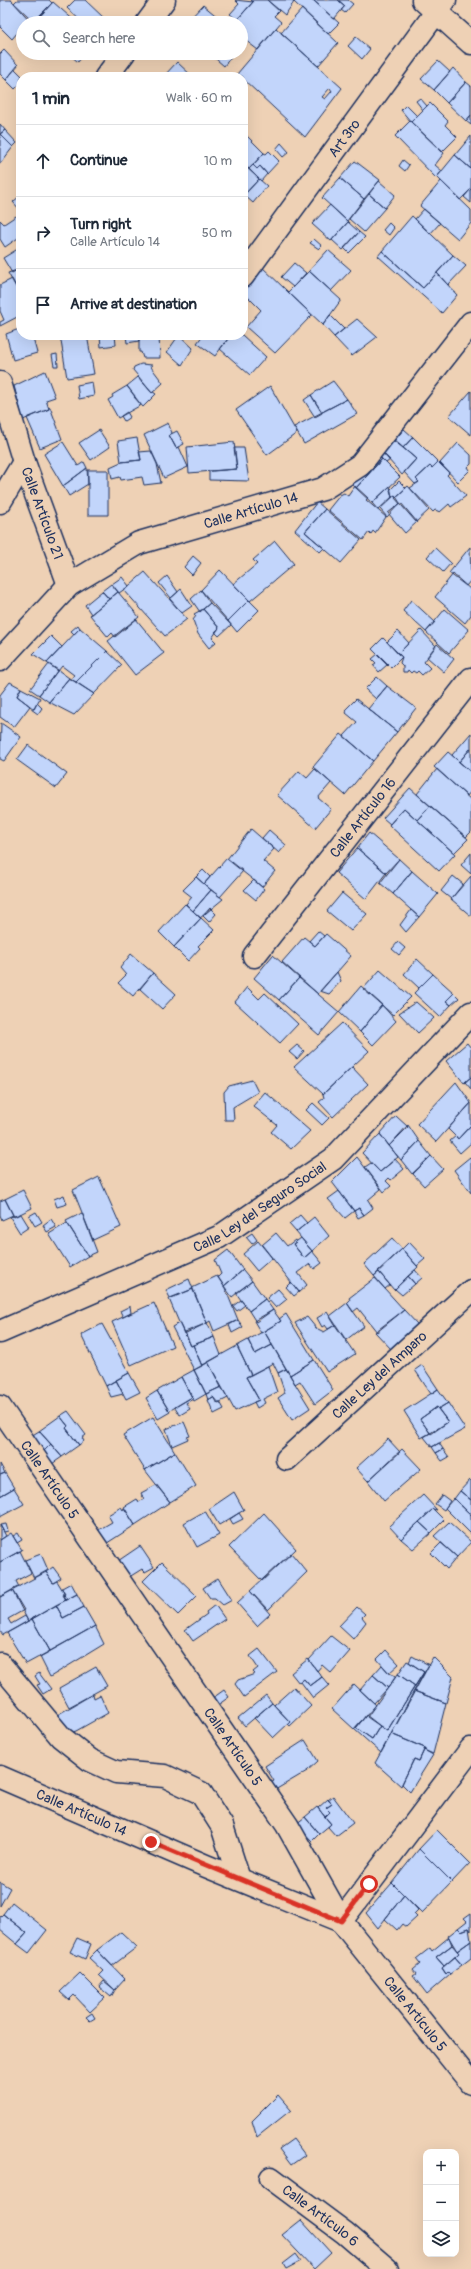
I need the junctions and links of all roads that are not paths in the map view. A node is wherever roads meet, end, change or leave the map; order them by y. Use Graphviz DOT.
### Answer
graph roads {
  1 [pos="164,0"];
  2 [pos="435,4"];
  3 [pos="151,16"];
  4 [pos="471,43"];
  5 [pos="119,60"];
  6 [pos="110,72"];
  7 [pos="248,269"];
  8 [pos="471,323"];
  9 [pos="0,382"];
  10 [pos="24,462"];
  11 [pos="0,502"];
  12 [pos="69,585"];
  13 [pos="0,660"];
  14 [pos="471,679"];
  15 [pos="254,956"];
  16 [pos="471,1013"];
  17 [pos="471,1291"];
  18 [pos="0,1332"];
  19 [pos="0,1407"];
  20 [pos="287,1459"];
  21 [pos="0,1664"];
  22 [pos="471,1749"];
  23 [pos="0,1777"];
  24 [pos="239,1880"];
  25 [pos="341,1921"];
  26 [pos="471,2083"];
  27 [pos="271,2178"];
  28 [pos="387,2269"];
  1 -- 3 [label="street"];
  2 -- 4 [label="street"];
  2 -- 7 [label="street, Art 3ro"];
  5 -- 6 [label="street"];
  8 -- 12 [label="street, Calle Artículo 14"];
  9 -- 10 [label="street"];
  10 -- 11 [label="street, Calle Artículo 21"];
  10 -- 12 [label="street, Calle Artículo 21"];
  12 -- 13 [label="street, Calle Artículo 14"];
  14 -- 15 [label="street, Calle Artículo 16"];
  16 -- 18 [label="street, Calle Ley del Seguro Social"];
  17 -- 20 [label="street, Calle Ley del Amparo"];
  19 -- 25 [label="street, Calle Artículo 5"];
  21 -- 24 [label="street"];
  22 -- 25 [label="street"];
  23 -- 24 [label="street, Calle Artículo 14"];
  24 -- 25 [label="street, Calle Artículo 14"];
  25 -- 26 [label="street, Calle Artículo 5"];
  27 -- 28 [label="street, Calle Artículo 6"];
}
